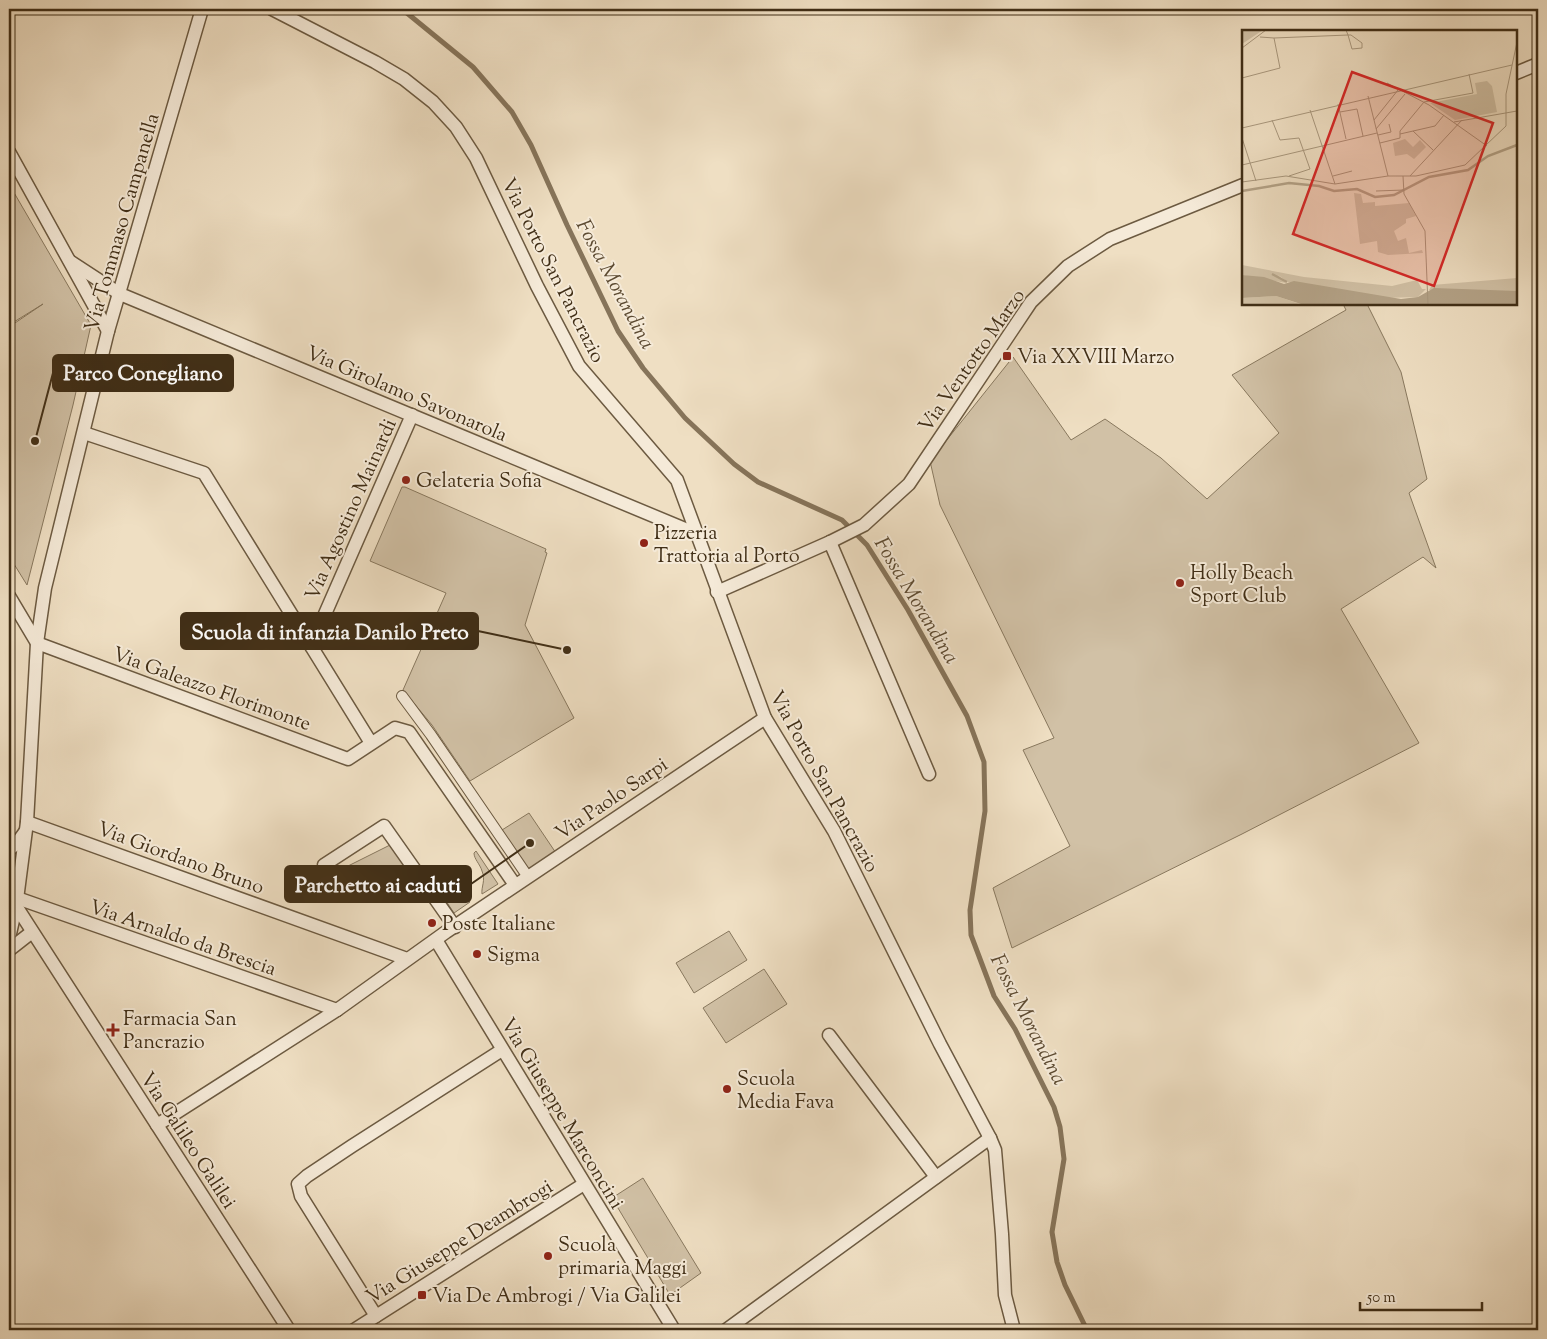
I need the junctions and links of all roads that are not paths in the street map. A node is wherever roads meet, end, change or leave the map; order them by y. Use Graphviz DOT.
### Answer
graph roads {
  1 [pos="202,9"];
  2 [pos="272,9"];
  3 [pos="1538,64"];
  4 [pos="1518,72"];
  5 [pos="9,152"];
  6 [pos="1242,185"];
  7 [pos="71,262"];
  8 [pos="120,294"];
  9 [pos="108,331"];
  10 [pos="412,415"];
  11 [pos="84,432"];
  12 [pos="690,516"];
  13 [pos="679,526"];
  14 [pos="697,534"];
  15 [pos="830,542"];
  16 [pos="717,592"];
  17 [pos="9,596"];
  18 [pos="37,643"];
  19 [pos="311,646"];
  20 [pos="402,696"];
  21 [pos="765,718"];
  22 [pos="371,743"];
  23 [pos="929,774"];
  24 [pos="26,827"];
  25 [pos="9,850"];
  26 [pos="324,865"];
  27 [pos="528,877"];
  28 [pos="515,885"];
  29 [pos="14,900"];
  30 [pos="455,927"];
  31 [pos="32,932"];
  32 [pos="9,938"];
  33 [pos="436,940"];
  34 [pos="9,950"];
  35 [pos="407,959"];
  36 [pos="337,1010"];
  37 [pos="829,1035"];
  38 [pos="502,1050"];
  39 [pos="157,1125"];
  40 [pos="990,1138"];
  41 [pos="936,1177"];
  42 [pos="584,1184"];
  43 [pos="376,1316"];
  44 [pos="289,1330"];
  45 [pos="354,1330"];
  46 [pos="674,1330"];
  47 [pos="726,1330"];
  48 [pos="1014,1330"];
  1 -- 8 [label="street, Via Tommaso Campanella"];
  2 -- 12 [label="street, Via Porto San Pancrazio"];
  3 -- 4 [label="street"];
  5 -- 7 [label="street"];
  6 -- 15 [label="street, Via Ventotto Marzo"];
  7 -- 8 [label="street, Via Girolamo Savonarola"];
  7 -- 9 [label="street"];
  8 -- 9 [label="street, Via Tommaso Campanella"];
  8 -- 10 [label="street, Via Girolamo Savonarola"];
  9 -- 11 [label="street, Via Tommaso Campanella"];
  10 -- 13 [label="street, Via Girolamo Savonarola"];
  10 -- 19 [label="street, Via Agostino Mainardi"];
  11 -- 18 [label="street, Via Tommaso Campanella"];
  11 -- 19 [label="street"];
  12 -- 13 [label="street"];
  12 -- 14 [label="street, Via Porto San Pancrazio"];
  13 -- 14 [label="street, Via Girolamo Savonarola"];
  14 -- 16 [label="street, Via Porto San Pancrazio"];
  15 -- 16 [label="street, Via Ventotto Marzo"];
  15 -- 23 [label="street"];
  16 -- 21 [label="street, Via Porto San Pancrazio"];
  17 -- 18 [label="street"];
  18 -- 22 [label="street, Via Galeazzo Florimonte"];
  18 -- 24 [label="street, Via Tommaso Campanella"];
  19 -- 22 [label="street"];
  20 -- 27 [label="street"];
  21 -- 27 [label="street, Via Paolo Sarpi"];
  21 -- 40 [label="street, Via Porto San Pancrazio"];
  22 -- 28 [label="street"];
  24 -- 25 [label="street"];
  24 -- 29 [label="street, Via Tommaso Campanella"];
  24 -- 35 [label="street, Via Giordano Bruno"];
  26 -- 30 [label="street"];
  27 -- 28 [label="street, Via Paolo Sarpi"];
  28 -- 30 [label="street, Via Paolo Sarpi"];
  29 -- 31 [label="street, Via Galileo Galilei"];
  29 -- 32 [label="street, Via Tommaso Campanella"];
  29 -- 36 [label="street, Via Arnaldo da Brescia"];
  30 -- 33 [label="street, Via Paolo Sarpi"];
  31 -- 34 [label="street"];
  31 -- 39 [label="street, Via Galileo Galilei"];
  33 -- 35 [label="street, Via Paolo Sarpi"];
  33 -- 38 [label="street, Via Giuseppe Marconcini"];
  35 -- 36 [label="street, Via Paolo Sarpi"];
  36 -- 39 [label="street, Via Paolo Sarpi"];
  37 -- 41 [label="street"];
  38 -- 42 [label="street, Via Giuseppe Marconcini"];
  38 -- 43 [label="street"];
  39 -- 44 [label="street, Via Galileo Galilei"];
  40 -- 41 [label="street"];
  40 -- 48 [label="street, Via Porto San Pancrazio"];
  41 -- 47 [label="street"];
  42 -- 43 [label="street, Via Giuseppe Deambrogi"];
  42 -- 46 [label="street, Via Giuseppe Marconcini"];
  43 -- 45 [label="street, Via Giuseppe Deambrogi"];
}
